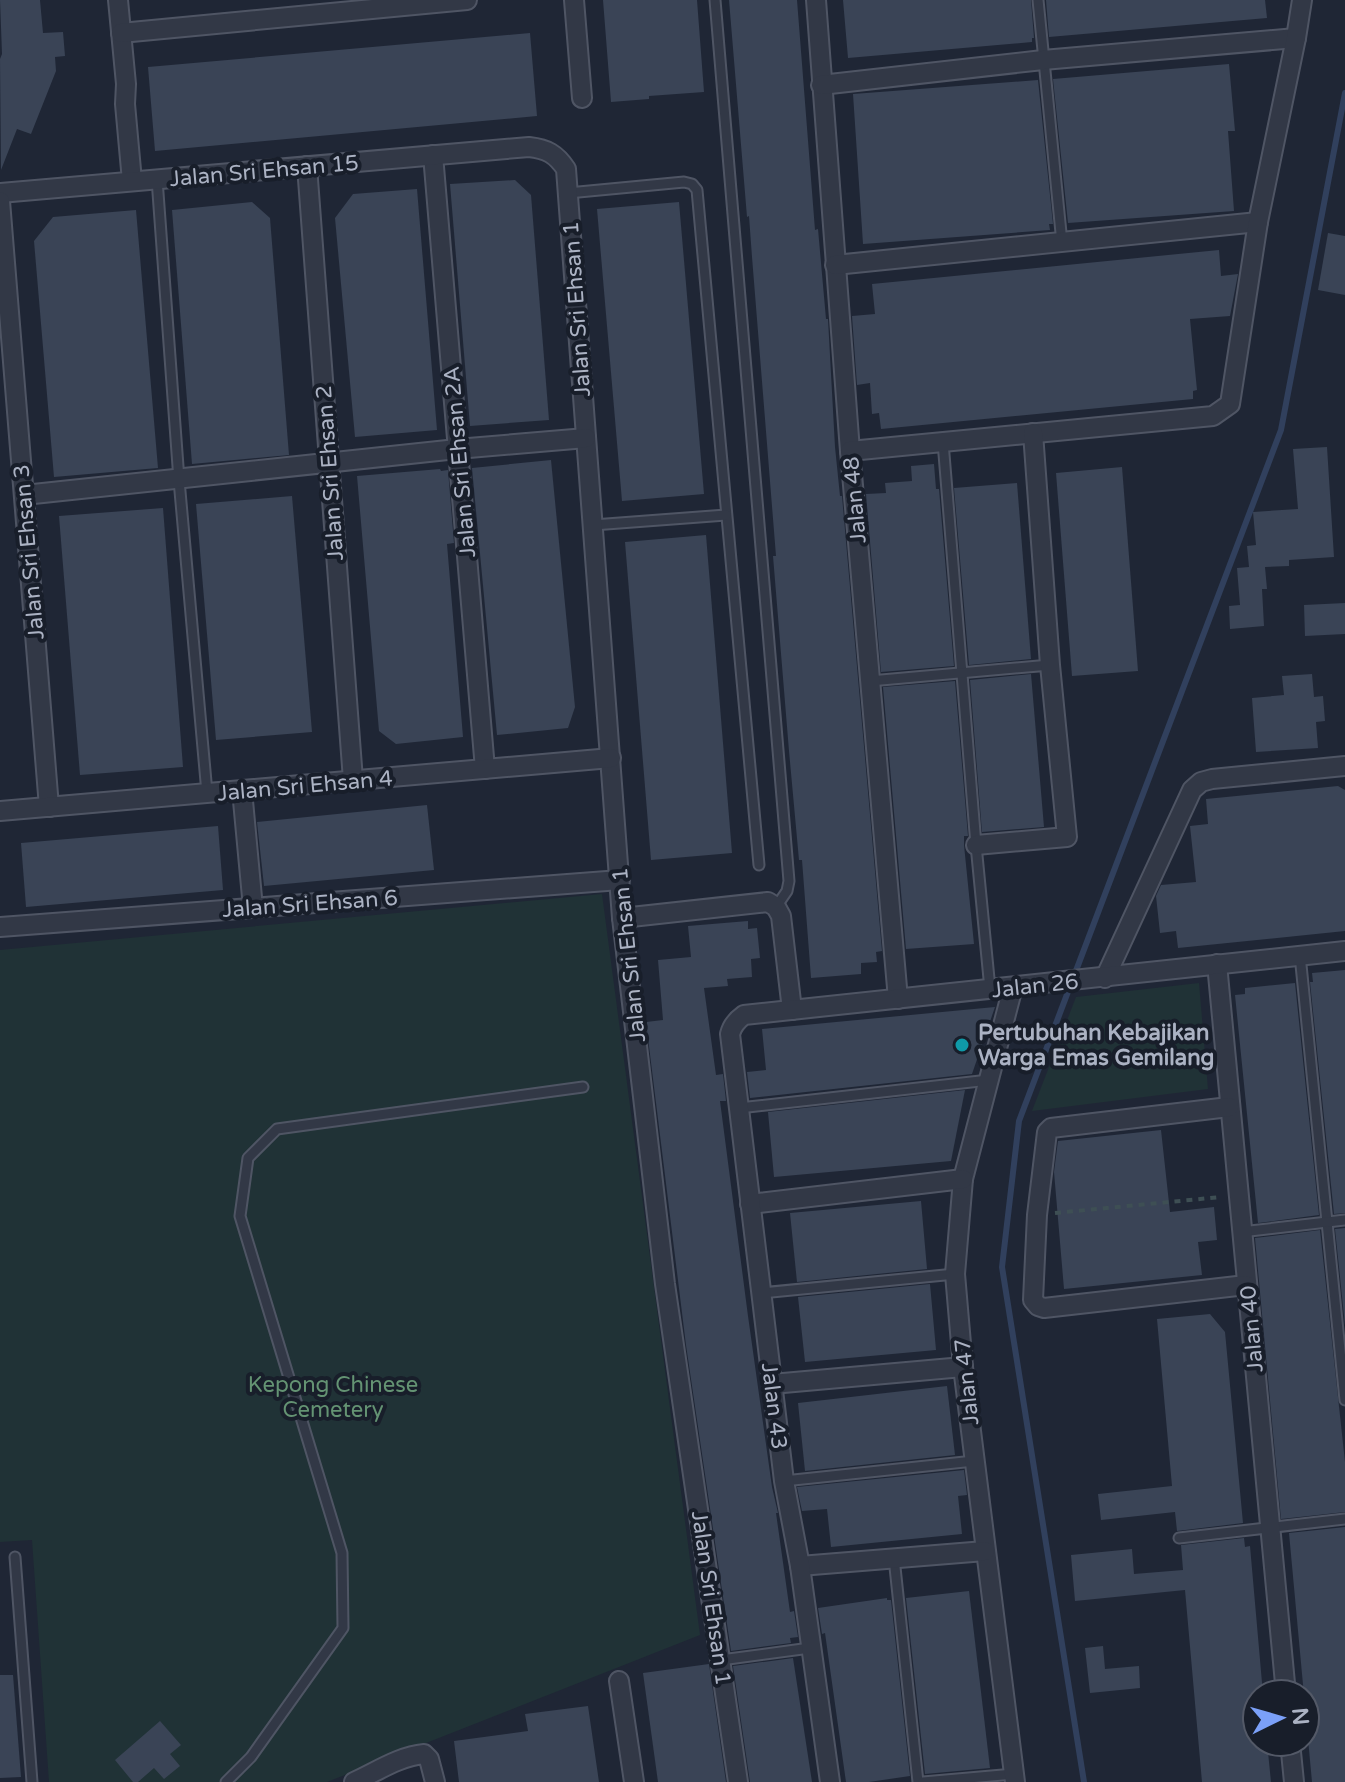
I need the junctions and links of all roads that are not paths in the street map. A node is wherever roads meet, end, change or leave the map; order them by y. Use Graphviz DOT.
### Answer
graph roads {
  1 [pos="118,0"];
  2 [pos="467,0"];
  3 [pos="574,0"];
  4 [pos="715,0"];
  5 [pos="816,0"];
  6 [pos="1038,0"];
  7 [pos="1302,0"];
  8 [pos="433,2"];
  9 [pos="274,9"];
  10 [pos="121,33"];
  11 [pos="1296,38"];
  12 [pos="1043,60"];
  13 [pos="821,85"];
  14 [pos="582,98"];
  15 [pos="529,147"];
  16 [pos="433,155"];
  17 [pos="307,166"];
  18 [pos="144,180"];
  19 [pos="0,193"];
  20 [pos="568,193"];
  21 [pos="0,201"];
  22 [pos="1258,222"];
  23 [pos="1062,243"];
  24 [pos="835,265"];
  25 [pos="1033,433"];
  26 [pos="586,438"];
  27 [pos="943,442"];
  28 [pos="457,449"];
  29 [pos="850,451"];
  30 [pos="328,463"];
  31 [pos="179,480"];
  32 [pos="24,495"];
  33 [pos="726,515"];
  34 [pos="593,525"];
  35 [pos="1050,665"];
  36 [pos="962,673"];
  37 [pos="870,681"];
  38 [pos="611,758"];
  39 [pos="1345,766"];
  40 [pos="485,769"];
  41 [pos="353,780"];
  42 [pos="242,790"];
  43 [pos="207,793"];
  44 [pos="49,807"];
  45 [pos="0,811"];
  46 [pos="976,845"];
  47 [pos="759,865"];
  48 [pos="620,880"];
  49 [pos="776,907"];
  50 [pos="253,908"];
  51 [pos="622,918"];
  52 [pos="0,927"];
  53 [pos="1345,951"];
  54 [pos="1300,955"];
  55 [pos="1217,964"];
  56 [pos="1099,978"];
  57 [pos="1020,986"];
  58 [pos="990,989"];
  59 [pos="898,999"];
  60 [pos="792,1010"];
  61 [pos="731,1029"];
  62 [pos="989,1080"];
  63 [pos="583,1087"];
  64 [pos="1229,1107"];
  65 [pos="739,1108"];
  66 [pos="963,1179"];
  67 [pos="750,1204"];
  68 [pos="1345,1220"];
  69 [pos="1328,1222"];
  70 [pos="1241,1232"];
  71 [pos="955,1274"];
  72 [pos="1246,1285"];
  73 [pos="761,1293"];
  74 [pos="963,1367"];
  75 [pos="772,1384"];
  76 [pos="1345,1400"];
  77 [pos="974,1461"];
  78 [pos="784,1481"];
  79 [pos="1345,1519"];
  80 [pos="1270,1527"];
  81 [pos="1179,1538"];
  82 [pos="985,1551"];
  83 [pos="15,1557"];
  84 [pos="894,1558"];
  85 [pos="800,1566"];
  86 [pos="810,1648"];
  87 [pos="721,1660"];
  88 [pos="1284,1678"];
  89 [pos="619,1681"];
  90 [pos="1292,1758"];
  91 [pos="434,1776"];
  92 [pos="1014,1778"];
  93 [pos="32,1782"];
  94 [pos="226,1782"];
  95 [pos="354,1782"];
  96 [pos="634,1782"];
  97 [pos="738,1782"];
  98 [pos="830,1782"];
  99 [pos="921,1782"];
  100 [pos="1294,1782"];
  1 -- 10 [label="street"];
  2 -- 8 [label="street"];
  3 -- 14 [label="street"];
  4 -- 49 [label="lane"];
  5 -- 13 [label="street, Jalan 48"];
  6 -- 12 [label="lane"];
  7 -- 11 [label="street"];
  8 -- 9 [label="street"];
  9 -- 10 [label="street"];
  10 -- 18 [label="street"];
  11 -- 12 [label="street"];
  11 -- 22 [label="street"];
  12 -- 13 [label="street"];
  12 -- 23 [label="lane"];
  13 -- 24 [label="street, Jalan 48"];
  15 -- 16 [label="street, Jalan Sri Ehsan 15"];
  15 -- 20 [label="street, Jalan Sri Ehsan 1"];
  16 -- 17 [label="street, Jalan Sri Ehsan 15"];
  16 -- 28 [label="street, Jalan Sri Ehsan 2A"];
  17 -- 18 [label="street, Jalan Sri Ehsan 15"];
  17 -- 30 [label="street, Jalan Sri Ehsan 2"];
  18 -- 19 [label="street, Jalan Sri Ehsan 15"];
  18 -- 31 [label="lane"];
  20 -- 26 [label="street, Jalan Sri Ehsan 1"];
  20 -- 33 [label="lane"];
  21 -- 32 [label="street, Jalan Sri Ehsan 3"];
  22 -- 23 [label="street"];
  22 -- 25 [label="street"];
  23 -- 24 [label="street"];
  24 -- 29 [label="street, Jalan 48"];
  25 -- 27 [label="street"];
  25 -- 35 [label="street"];
  26 -- 28 [label="street"];
  26 -- 34 [label="street, Jalan Sri Ehsan 1"];
  27 -- 29 [label="street"];
  27 -- 36 [label="lane"];
  28 -- 30 [label="street"];
  28 -- 40 [label="street, Jalan Sri Ehsan 2A"];
  29 -- 37 [label="street, Jalan 48"];
  30 -- 31 [label="street"];
  30 -- 41 [label="street, Jalan Sri Ehsan 2"];
  31 -- 32 [label="street"];
  31 -- 43 [label="lane"];
  32 -- 44 [label="street, Jalan Sri Ehsan 3"];
  33 -- 34 [label="lane"];
  33 -- 47 [label="lane"];
  34 -- 38 [label="street, Jalan Sri Ehsan 1"];
  35 -- 36 [label="lane"];
  35 -- 46 [label="street"];
  36 -- 37 [label="lane"];
  36 -- 46 [label="lane"];
  37 -- 59 [label="street, Jalan 48"];
  38 -- 40 [label="street, Jalan Sri Ehsan 4"];
  38 -- 48 [label="street, Jalan Sri Ehsan 1"];
  39 -- 56 [label="street"];
  40 -- 41 [label="street, Jalan Sri Ehsan 4"];
  41 -- 42 [label="street, Jalan Sri Ehsan 4"];
  42 -- 43 [label="street, Jalan Sri Ehsan 4"];
  42 -- 50 [label="street"];
  43 -- 44 [label="street, Jalan Sri Ehsan 4"];
  44 -- 45 [label="street, Jalan Sri Ehsan 4"];
  46 -- 58 [label="lane"];
  48 -- 50 [label="street, Jalan Sri Ehsan 6"];
  48 -- 51 [label="street, Jalan Sri Ehsan 1"];
  49 -- 51 [label="street"];
  49 -- 60 [label="street"];
  50 -- 52 [label="street, Jalan Sri Ehsan 6"];
  51 -- 87 [label="street, Jalan Sri Ehsan 1"];
  53 -- 54 [label="street, Jalan 26"];
  54 -- 55 [label="street, Jalan 26"];
  54 -- 69 [label="lane"];
  55 -- 56 [label="street, Jalan 26"];
  55 -- 64 [label="street, Jalan 40"];
  56 -- 57 [label="street, Jalan 26"];
  57 -- 58 [label="street, Jalan 26"];
  57 -- 62 [label="street, Jalan 47"];
  58 -- 59 [label="street, Jalan 26"];
  59 -- 60 [label="street, Jalan 26"];
  60 -- 61 [label="street, Jalan 26"];
  61 -- 65 [label="street, Jalan 43"];
  62 -- 65 [label="lane"];
  62 -- 66 [label="street, Jalan 47"];
  63 -- 94 [label="lane"];
  64 -- 70 [label="street, Jalan 40"];
  64 -- 72 [label="street"];
  65 -- 67 [label="street, Jalan 43"];
  66 -- 67 [label="street"];
  66 -- 71 [label="street, Jalan 47"];
  67 -- 73 [label="street, Jalan 43"];
  68 -- 69 [label="lane"];
  69 -- 70 [label="lane"];
  69 -- 76 [label="lane"];
  70 -- 72 [label="street, Jalan 40"];
  71 -- 73 [label="lane"];
  71 -- 74 [label="street, Jalan 47"];
  72 -- 80 [label="street, Jalan 40"];
  73 -- 75 [label="street, Jalan 43"];
  74 -- 75 [label="street"];
  74 -- 77 [label="street, Jalan 47"];
  75 -- 78 [label="street, Jalan 43"];
  77 -- 78 [label="lane"];
  77 -- 82 [label="street, Jalan 47"];
  78 -- 85 [label="street, Jalan 43"];
  79 -- 80 [label="lane"];
  80 -- 81 [label="lane"];
  80 -- 88 [label="street, Jalan 40"];
  82 -- 84 [label="street"];
  82 -- 92 [label="street, Jalan 47"];
  83 -- 93 [label="lane"];
  84 -- 85 [label="street"];
  84 -- 99 [label="lane"];
  85 -- 86 [label="street, Jalan 43"];
  86 -- 87 [label="lane"];
  86 -- 98 [label="street, Jalan 43"];
  87 -- 97 [label="street, Jalan Sri Ehsan 1"];
  89 -- 96 [label="street"];
  90 -- 100 [label="street"];
  91 -- 95 [label="street"];
  92 -- 99 [label="lane"];
}
